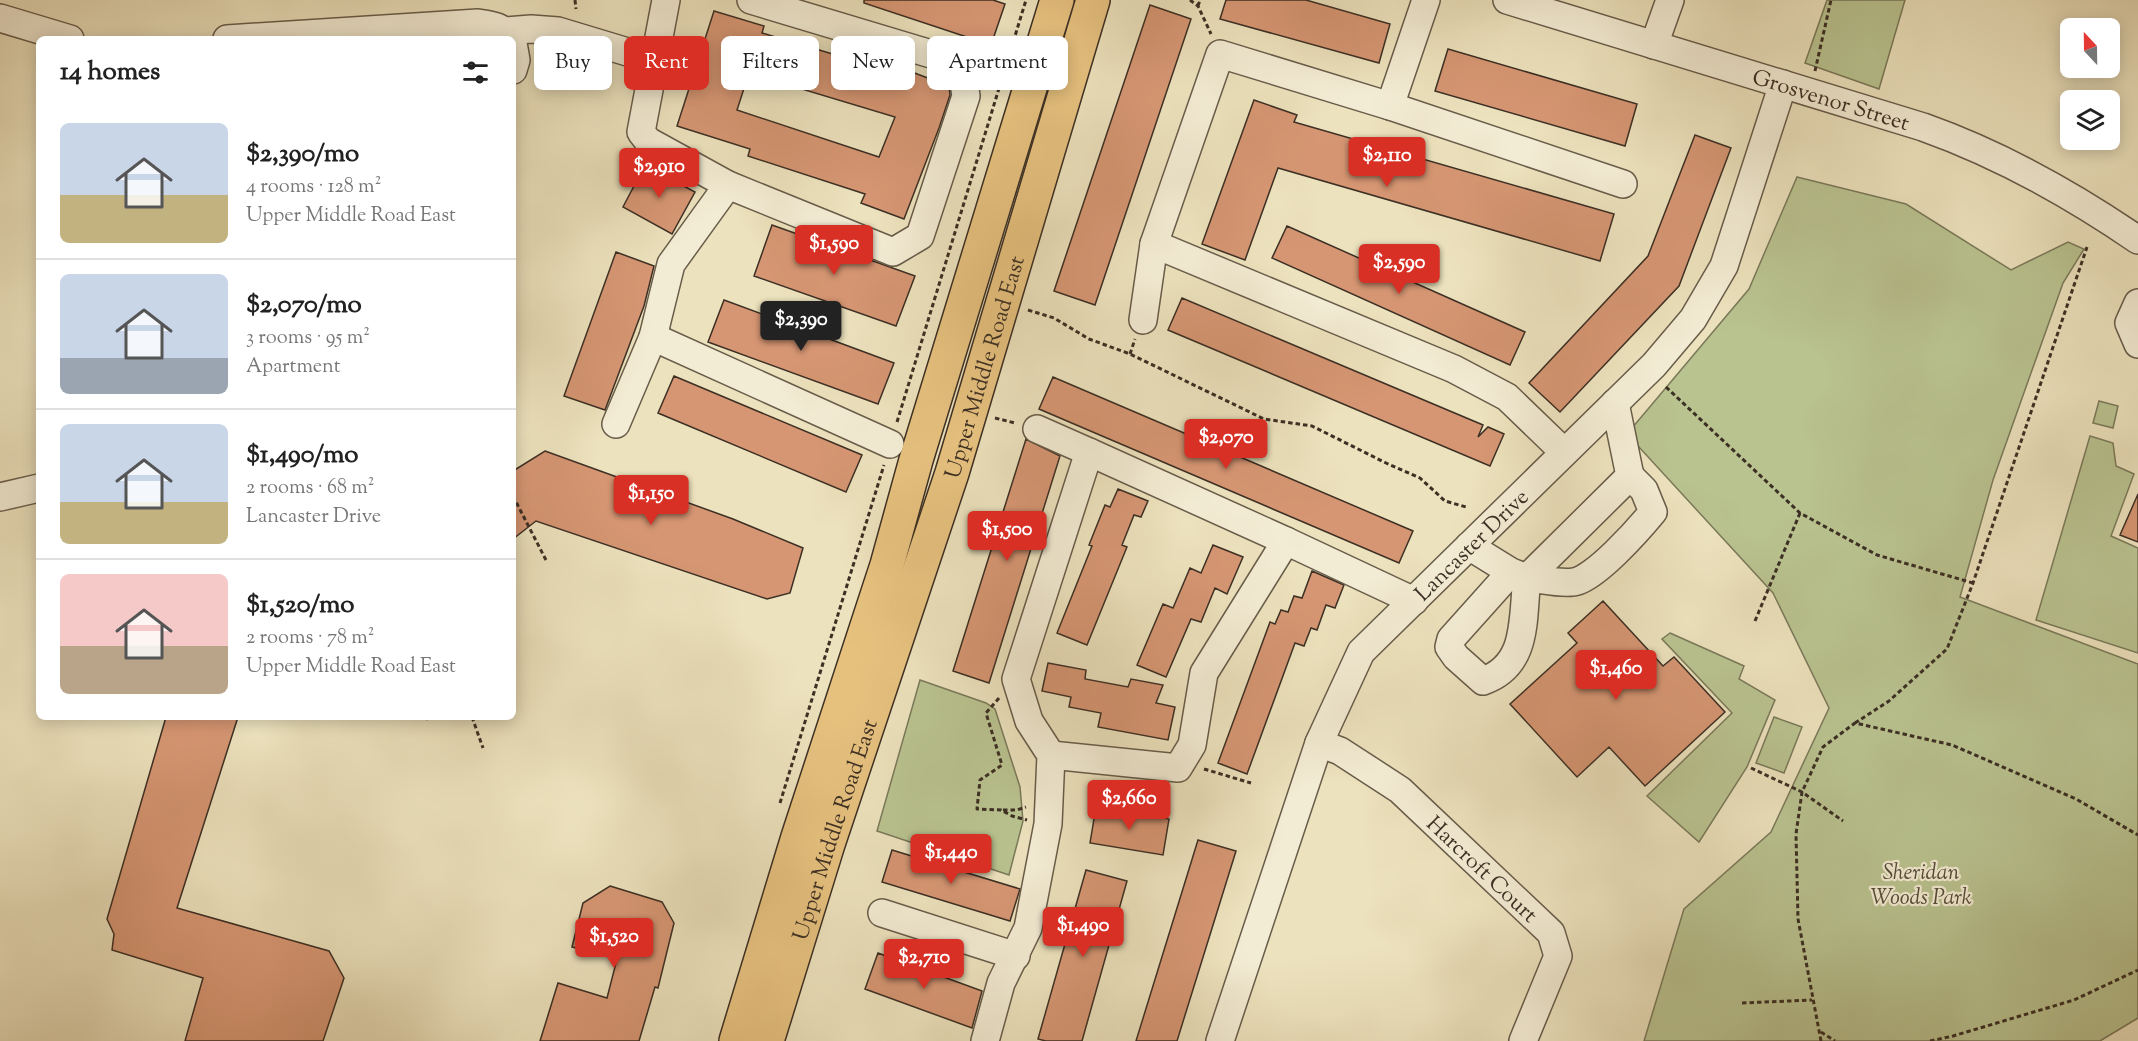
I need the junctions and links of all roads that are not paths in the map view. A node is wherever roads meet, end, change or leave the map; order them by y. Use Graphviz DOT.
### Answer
graph roads {
  1 [pos="666,0"];
  2 [pos="751,0"];
  3 [pos="1057,0"];
  4 [pos="1093,0"];
  5 [pos="1426,0"];
  6 [pos="1508,0"];
  7 [pos="1670,0"];
  8 [pos="0,18"];
  9 [pos="60,36"];
  10 [pos="274,36"];
  11 [pos="508,36"];
  12 [pos="516,36"];
  13 [pos="659,36"];
  14 [pos="1654,45"];
  15 [pos="624,51"];
  16 [pos="1783,84"];
  17 [pos="649,90"];
  18 [pos="1390,106"];
  19 [pos="1623,184"];
  20 [pos="728,185"];
  21 [pos="2138,240"];
  22 [pos="1154,244"];
  23 [pos="1143,320"];
  24 [pos="652,337"];
  25 [pos="1615,403"];
  26 [pos="616,424"];
  27 [pos="1037,429"];
  28 [pos="890,444"];
  29 [pos="1089,452"];
  30 [pos="1564,452"];
  31 [pos="1630,476"];
  32 [pos="36,489"];
  33 [pos="0,497"];
  34 [pos="1286,541"];
  35 [pos="1469,546"];
  36 [pos="1519,575"];
  37 [pos="1414,601"];
  38 [pos="1319,742"];
  39 [pos="1051,755"];
  40 [pos="882,913"];
  41 [pos="1016,956"];
  42 [pos="736,1041"];
  43 [pos="766,1041"];
  44 [pos="985,1041"];
  45 [pos="1220,1041"];
  46 [pos="1523,1041"];
  1 -- 13 [label="street"];
  2 -- 20 [label="street"];
  3 -- 42 [label="main road, Upper Middle Road East"];
  4 -- 43 [label="main road, Upper Middle Road East"];
  5 -- 18 [label="street"];
  6 -- 14 [label="street, Grosvenor Street"];
  7 -- 14 [label="street"];
  8 -- 9 [label="street"];
  10 -- 11 [label="street"];
  12 -- 15 [label="street"];
  14 -- 16 [label="street, Grosvenor Street"];
  16 -- 21 [label="street, Grosvenor Street"];
  16 -- 25 [label="street, Lancaster Drive"];
  17 -- 20 [label="street"];
  18 -- 19 [label="street"];
  18 -- 22 [label="street"];
  20 -- 24 [label="street"];
  22 -- 23 [label="street"];
  22 -- 30 [label="street"];
  24 -- 26 [label="street"];
  24 -- 28 [label="street"];
  25 -- 30 [label="street, Lancaster Drive"];
  25 -- 31 [label="street"];
  27 -- 29 [label="street"];
  29 -- 34 [label="street"];
  29 -- 39 [label="street"];
  30 -- 35 [label="street, Lancaster Drive"];
  31 -- 36 [label="street"];
  31 -- 36 [label="street"];
  32 -- 33 [label="street"];
  34 -- 37 [label="street"];
  34 -- 39 [label="street"];
  35 -- 36 [label="street"];
  35 -- 37 [label="street, Lancaster Drive"];
  37 -- 38 [label="street, Lancaster Drive"];
  38 -- 45 [label="street, Lancaster Drive"];
  38 -- 46 [label="street, Harcroft Court"];
  39 -- 41 [label="street"];
  40 -- 41 [label="street"];
  41 -- 44 [label="street"];
}
